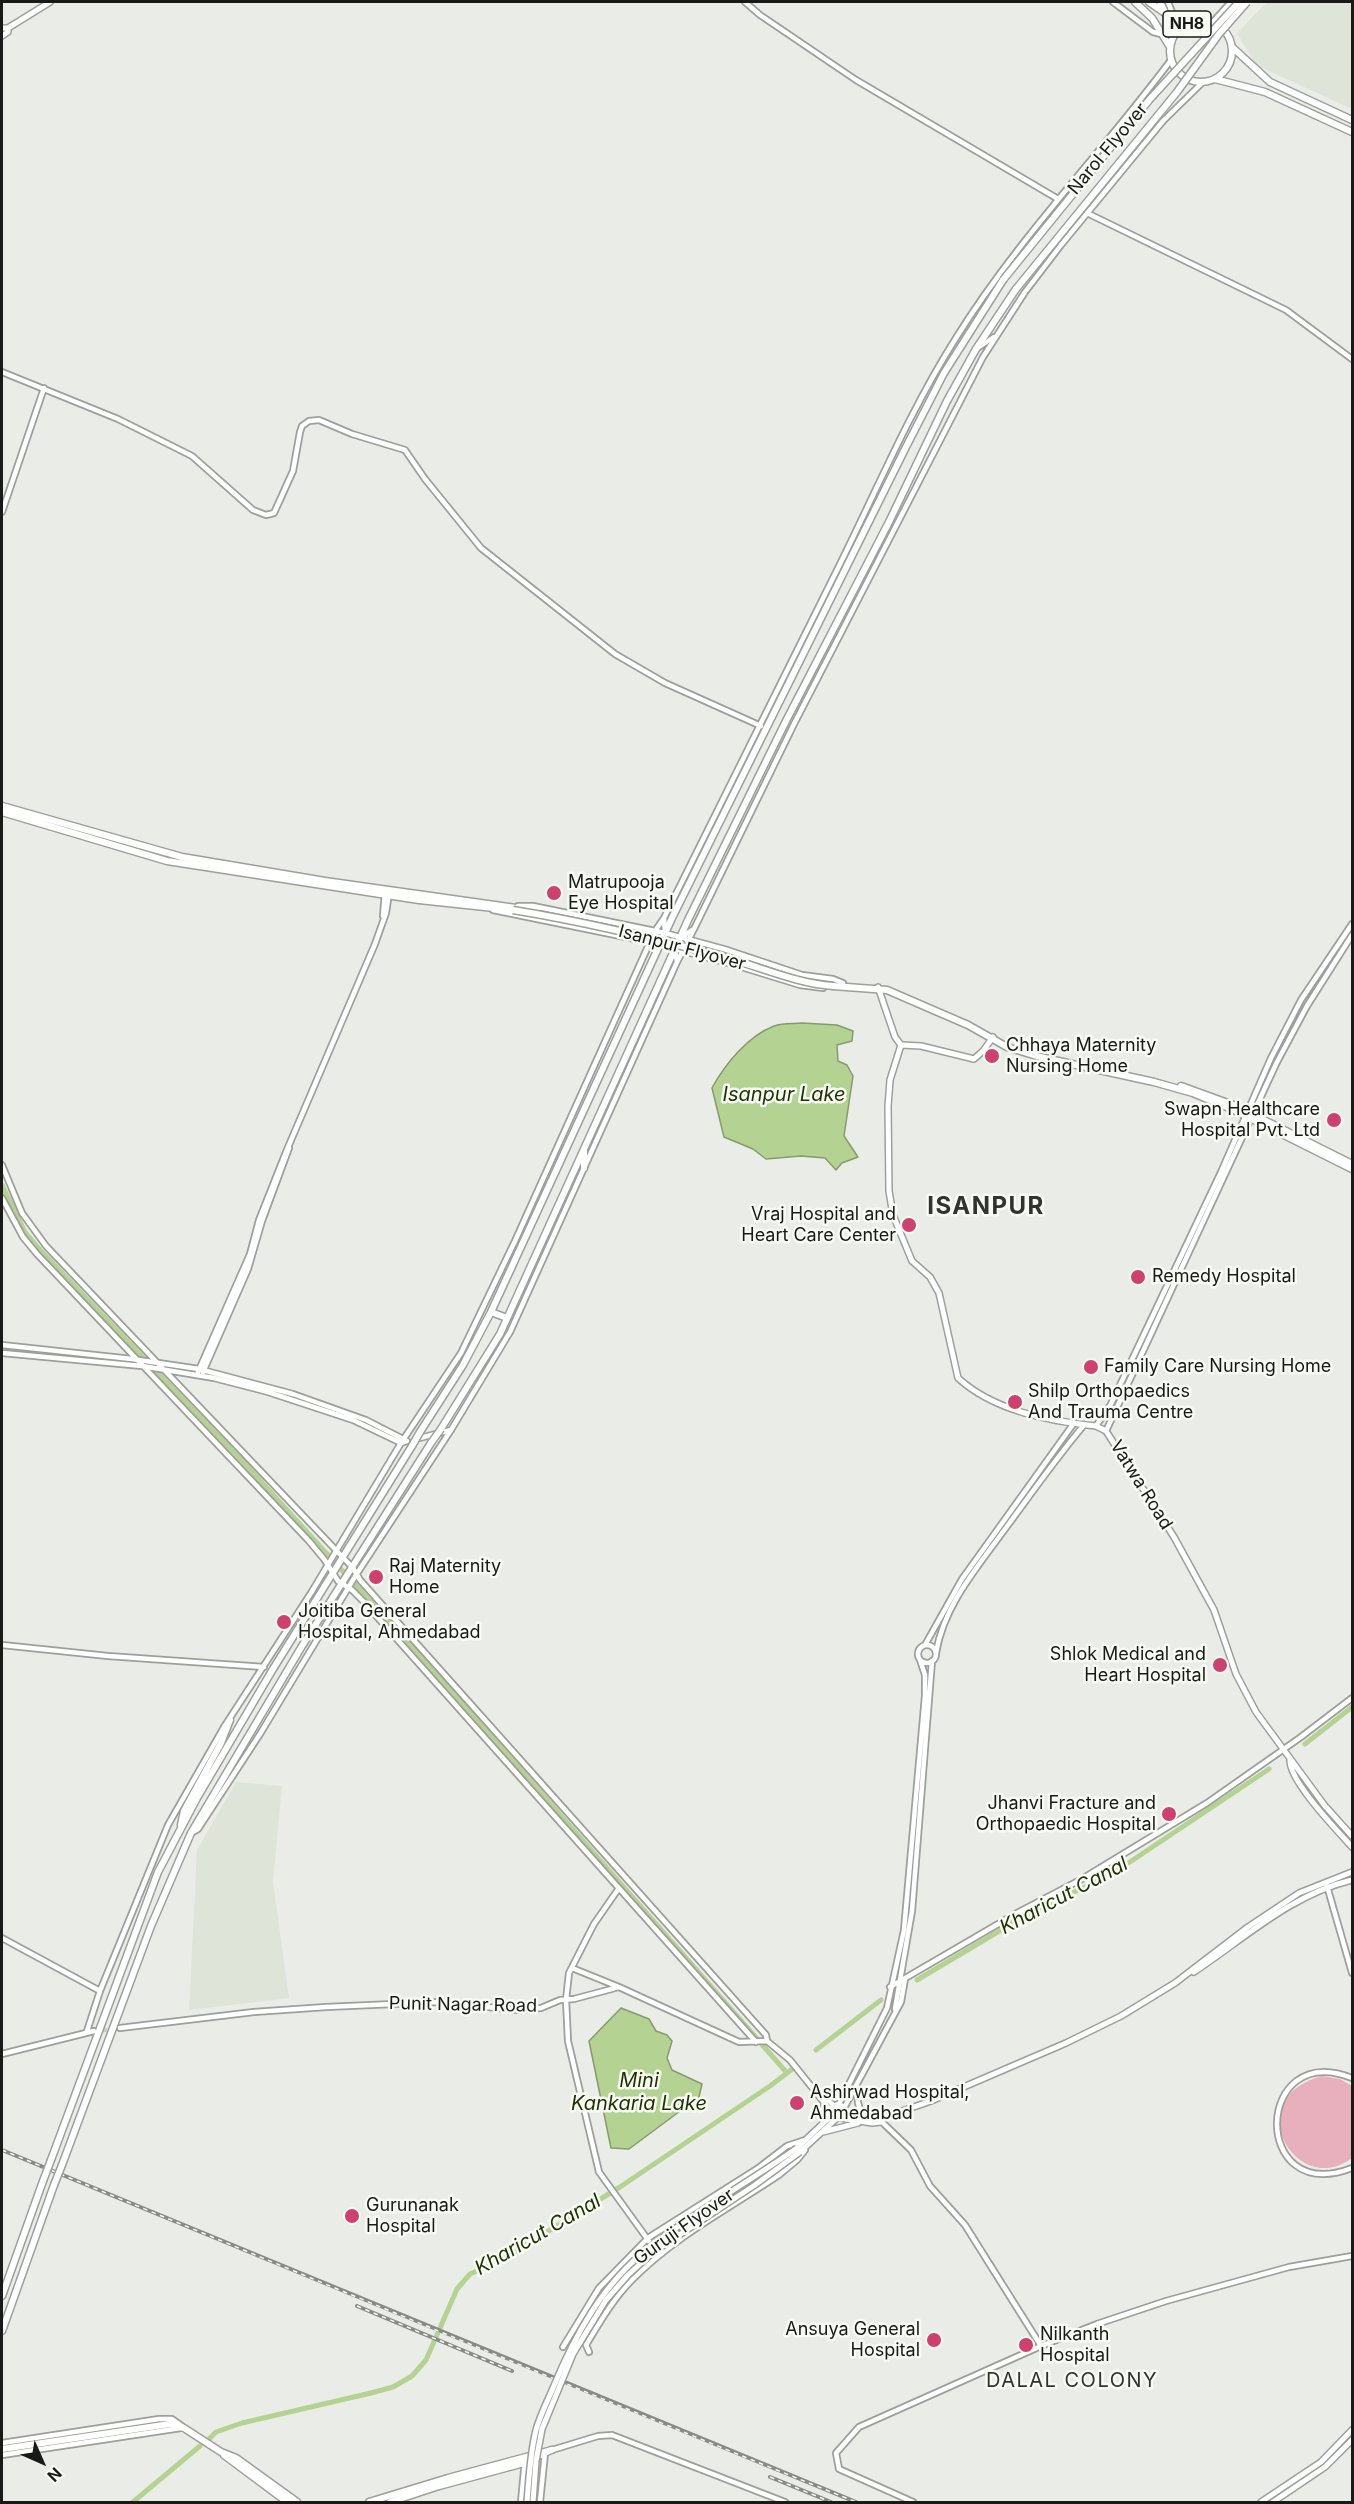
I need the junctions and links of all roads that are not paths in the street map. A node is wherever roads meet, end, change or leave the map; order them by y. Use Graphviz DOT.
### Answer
graph roads {
  1 [pos="50,2"];
  2 [pos="745,2"];
  3 [pos="1113,2"];
  4 [pos="1134,2"];
  5 [pos="1149,2"];
  6 [pos="1160,2"];
  7 [pos="1168,2"];
  8 [pos="1231,2"];
  9 [pos="1239,2"];
  10 [pos="1247,2"];
  11 [pos="1167,15"];
  12 [pos="1175,20"];
  13 [pos="1213,22"];
  14 [pos="1187,23"];
  15 [pos="5,28"];
  16 [pos="1164,35"];
  17 [pos="2,36"];
  18 [pos="1170,47"];
  19 [pos="1232,47"];
  20 [pos="1171,60"];
  21 [pos="1215,79"];
  22 [pos="1203,82"];
  23 [pos="1353,120"];
  24 [pos="1353,132"];
  25 [pos="1059,199"];
  26 [pos="1087,213"];
  27 [pos="983,302"];
  28 [pos="996,335"];
  29 [pos="950,348"];
  30 [pos="976,349"];
  31 [pos="957,352"];
  32 [pos="1353,359"];
  33 [pos="2,372"];
  34 [pos="44,388"];
  35 [pos="929,438"];
  36 [pos="938,442"];
  37 [pos="914,469"];
  38 [pos="923,473"];
  39 [pos="896,506"];
  40 [pos="905,510"];
  41 [pos="2,512"];
  42 [pos="802,690"];
  43 [pos="809,694"];
  44 [pos="763,727"];
  45 [pos="760,775"];
  46 [pos="768,778"];
  47 [pos="2,806"];
  48 [pos="2,812"];
  49 [pos="387,893"];
  50 [pos="484,908"];
  51 [pos="513,908"];
  52 [pos="664,918"];
  53 [pos="1353,924"];
  54 [pos="693,929"];
  55 [pos="655,931"];
  56 [pos="665,933"];
  57 [pos="1353,936"];
  58 [pos="680,937"];
  59 [pos="688,939"];
  60 [pos="650,943"];
  61 [pos="659,945"];
  62 [pos="675,950"];
  63 [pos="683,952"];
  64 [pos="677,962"];
  65 [pos="834,984"];
  66 [pos="843,985"];
  67 [pos="878,988"];
  68 [pos="993,1038"];
  69 [pos="901,1045"];
  70 [pos="1249,1115"];
  71 [pos="603,1116"];
  72 [pos="584,1149"];
  73 [pos="1353,1164"];
  74 [pos="2,1165"];
  75 [pos="584,1168"];
  76 [pos="1353,1169"];
  77 [pos="12,1195"];
  78 [pos="2,1198"];
  79 [pos="491,1312"];
  80 [pos="507,1318"];
  81 [pos="2,1345"];
  82 [pos="2,1353"];
  83 [pos="136,1360"];
  84 [pos="160,1364"];
  85 [pos="142,1366"];
  86 [pos="165,1369"];
  87 [pos="200,1373"];
  88 [pos="1074,1423"];
  89 [pos="1084,1425"];
  90 [pos="1096,1426"];
  91 [pos="451,1430"];
  92 [pos="1106,1431"];
  93 [pos="406,1442"];
  94 [pos="335,1551"];
  95 [pos="341,1557"];
  96 [pos="327,1565"];
  97 [pos="332,1572"];
  98 [pos="354,1572"];
  99 [pos="346,1586"];
  100 [pos="2,1645"];
  101 [pos="925,1645"];
  102 [pos="936,1653"];
  103 [pos="920,1660"];
  104 [pos="932,1661"];
  105 [pos="264,1668"];
  106 [pos="1353,1698"];
  107 [pos="230,1720"];
  108 [pos="1283,1750"];
  109 [pos="1290,1760"];
  110 [pos="570,1816"];
  111 [pos="562,1824"];
  112 [pos="181,1829"];
  113 [pos="191,1833"];
  114 [pos="1353,1836"];
  115 [pos="1353,1847"];
  116 [pos="1353,1872"];
  117 [pos="1353,1880"];
  118 [pos="1325,1882"];
  119 [pos="619,1887"];
  120 [pos="1328,1888"];
  121 [pos="2,1938"];
  122 [pos="572,1968"];
  123 [pos="1353,1973"];
  124 [pos="905,1979"];
  125 [pos="898,1983"];
  126 [pos="619,1987"];
  127 [pos="890,1987"];
  128 [pos="100,1991"];
  129 [pos="566,2000"];
  130 [pos="896,2009"];
  131 [pos="885,2014"];
  132 [pos="120,2028"];
  133 [pos="87,2031"];
  134 [pos="94,2031"];
  135 [pos="767,2041"];
  136 [pos="756,2042"];
  137 [pos="2,2054"];
  138 [pos="1353,2078"];
  139 [pos="856,2085"];
  140 [pos="823,2100"];
  141 [pos="838,2112"];
  142 [pos="864,2119"];
  143 [pos="882,2121"];
  144 [pos="823,2123"];
  145 [pos="822,2132"];
  146 [pos="808,2141"];
  147 [pos="798,2150"];
  148 [pos="1353,2169"];
  149 [pos="648,2238"];
  150 [pos="659,2255"];
  151 [pos="1353,2256"];
  152 [pos="2,2296"];
  153 [pos="2,2331"];
  154 [pos="1041,2346"];
  155 [pos="563,2347"];
  156 [pos="589,2352"];
  157 [pos="184,2428"];
  158 [pos="1353,2430"];
  159 [pos="1353,2440"];
  160 [pos="2,2443"];
  161 [pos="2,2449"];
  162 [pos="221,2452"];
  163 [pos="547,2452"];
  164 [pos="2,2455"];
  165 [pos="525,2460"];
  166 [pos="287,2502"];
  167 [pos="297,2502"];
  168 [pos="369,2502"];
  169 [pos="390,2502"];
  170 [pos="521,2502"];
  171 [pos="527,2502"];
  172 [pos="533,2502"];
  173 [pos="540,2502"];
  174 [pos="785,2502"];
  175 [pos="913,2502"];
  176 [pos="1261,2502"];
  177 [pos="1273,2502"];
  1 -- 15 [label="main road"];
  2 -- 25 [label="street"];
  3 -- 16 [label="street"];
  4 -- 16 [label="main road, NH8"];
  5 -- 11 [label="main road, NH8"];
  6 -- 11 [label="main road"];
  7 -- 12 [label="street"];
  8 -- 13 [label="street"];
  9 -- 27 [label="main road, Narol Flyover, bridge"];
  10 -- 30 [label="main road, Narol Flyover, bridge"];
  11 -- 12 [label="main road, NH8"];
  12 -- 14 [label="main road, NH8"];
  13 -- 14 [label="main road, NH8"];
  13 -- 19 [label="main road, NH8"];
  14 -- 18 [label="main road, NH8"];
  15 -- 17 [label="main road"];
  16 -- 18 [label="main road, NH8"];
  18 -- 20 [label="main road, NH8"];
  19 -- 21 [label="main road, NH8"];
  19 -- 23 [label="main road, NH8"];
  20 -- 22 [label="main road, NH8"];
  20 -- 25 [label="street"];
  21 -- 22 [label="main road"];
  21 -- 24 [label="main road"];
  22 -- 26 [label="street"];
  25 -- 27 [label="street"];
  26 -- 28 [label="street"];
  26 -- 32 [label="street"];
  27 -- 29 [label="street"];
  27 -- 31 [label="main road, Narol Flyover"];
  28 -- 30 [label="street"];
  28 -- 36 [label="street"];
  29 -- 31 [label="street"];
  29 -- 44 [label="street"];
  30 -- 35 [label="main road, Narol Flyover"];
  31 -- 44 [label="main road, Narol Flyover"];
  33 -- 34 [label="street"];
  34 -- 41 [label="street"];
  34 -- 44 [label="street"];
  35 -- 36 [label="street"];
  35 -- 37 [label="main road, Narol Flyover"];
  36 -- 38 [label="street"];
  37 -- 38 [label="street"];
  37 -- 39 [label="main road, Narol Flyover"];
  38 -- 40 [label="street"];
  39 -- 40 [label="street"];
  39 -- 42 [label="main road, Narol Flyover"];
  40 -- 43 [label="street"];
  42 -- 43 [label="street"];
  42 -- 45 [label="main road, Narol Flyover"];
  43 -- 46 [label="street"];
  44 -- 52 [label="street"];
  44 -- 56 [label="main road, Narol Flyover"];
  45 -- 46 [label="street"];
  45 -- 58 [label="main road, Narol Flyover"];
  46 -- 54 [label="street"];
  47 -- 49 [label="main road"];
  48 -- 49 [label="main road"];
  49 -- 50 [label="main road, Isanpur Flyover"];
  49 -- 51 [label="main road"];
  49 -- 87 [label="street"];
  50 -- 51 [label="main road, Isanpur Flyover"];
  50 -- 60 [label="street"];
  51 -- 55 [label="street"];
  51 -- 65 [label="main road, Isanpur Flyover, bridge"];
  51 -- 65 [label="main road, Isanpur Flyover, bridge"];
  52 -- 55 [label="street"];
  52 -- 56 [label="street"];
  53 -- 70 [label="street"];
  54 -- 58 [label="street"];
  54 -- 59 [label="street"];
  55 -- 56 [label="street"];
  55 -- 60 [label="street"];
  56 -- 58 [label="street"];
  56 -- 61 [label="main road, Narol Flyover"];
  57 -- 70 [label="street"];
  58 -- 59 [label="street"];
  58 -- 62 [label="main road, Narol Flyover"];
  59 -- 63 [label="street"];
  59 -- 66 [label="street"];
  60 -- 61 [label="street"];
  60 -- 93 [label="street"];
  61 -- 62 [label="street"];
  61 -- 79 [label="main road, Narol Flyover"];
  62 -- 63 [label="street"];
  62 -- 64 [label="street"];
  62 -- 71 [label="main road, Narol Flyover"];
  63 -- 64 [label="street"];
  63 -- 66 [label="street"];
  64 -- 71 [label="street"];
  65 -- 66 [label="main road, Isanpur Flyover"];
  66 -- 67 [label="main road, Isanpur Flyover"];
  67 -- 68 [label="main road, Isanpur Flyover"];
  67 -- 69 [label="main road"];
  68 -- 69 [label="main road"];
  68 -- 70 [label="main road, Isanpur Flyover"];
  69 -- 88 [label="main road, Vatwa Road"];
  70 -- 73 [label="main road"];
  70 -- 76 [label="main road"];
  70 -- 90 [label="street"];
  70 -- 92 [label="street"];
  71 -- 72 [label="main road, Narol Flyover"];
  71 -- 75 [label="street"];
  72 -- 75 [label="main road"];
  72 -- 80 [label="main road, Narol Flyover"];
  74 -- 77 [label="street"];
  75 -- 91 [label="street"];
  77 -- 78 [label="street"];
  77 -- 84 [label="street"];
  78 -- 83 [label="street"];
  79 -- 80 [label="main road"];
  79 -- 93 [label="main road, Narol Flyover, bridge"];
  80 -- 98 [label="main road, Narol Flyover, bridge"];
  81 -- 83 [label="street"];
  82 -- 85 [label="street"];
  83 -- 84 [label="street"];
  83 -- 85 [label="street"];
  84 -- 86 [label="street"];
  84 -- 87 [label="street"];
  85 -- 86 [label="street"];
  85 -- 96 [label="street"];
  86 -- 87 [label="street"];
  86 -- 94 [label="street"];
  87 -- 93 [label="street"];
  88 -- 89 [label="main road, Vatwa Road"];
  88 -- 101 [label="street"];
  89 -- 90 [label="main road, Vatwa Road"];
  89 -- 102 [label="street"];
  90 -- 92 [label="main road, Vatwa Road"];
  91 -- 93 [label="street"];
  91 -- 98 [label="street"];
  92 -- 108 [label="main road, Vatwa Road"];
  93 -- 94 [label="street"];
  93 -- 95 [label="main road, Narol Flyover"];
  94 -- 95 [label="street"];
  94 -- 96 [label="street"];
  95 -- 97 [label="main road, Narol Flyover"];
  95 -- 98 [label="street"];
  96 -- 97 [label="street"];
  96 -- 105 [label="street"];
  97 -- 99 [label="street"];
  97 -- 112 [label="main road, Narol Flyover"];
  98 -- 99 [label="main road, Narol Flyover"];
  98 -- 110 [label="street"];
  99 -- 111 [label="street"];
  99 -- 113 [label="main road, Narol Flyover"];
  99 -- 113 [label="street"];
  100 -- 105 [label="street"];
  101 -- 102 [label="street"];
  101 -- 103 [label="street"];
  102 -- 104 [label="street"];
  103 -- 104 [label="street"];
  103 -- 127 [label="street"];
  104 -- 125 [label="street"];
  105 -- 107 [label="street"];
  106 -- 108 [label="street"];
  107 -- 112 [label="main road"];
  107 -- 128 [label="street"];
  108 -- 109 [label="main road, Vatwa Road"];
  108 -- 124 [label="street"];
  109 -- 114 [label="main road, Vatwa Road"];
  109 -- 115 [label="main road, Vatwa Road"];
  110 -- 111 [label="street"];
  110 -- 135 [label="street"];
  111 -- 119 [label="street"];
  112 -- 152 [label="main road, bridge"];
  113 -- 153 [label="main road, Narol Flyover, bridge"];
  116 -- 118 [label="main road"];
  117 -- 120 [label="main road"];
  118 -- 120 [label="street"];
  118 -- 142 [label="main road"];
  119 -- 122 [label="street"];
  119 -- 136 [label="street"];
  120 -- 123 [label="street"];
  120 -- 143 [label="main road"];
  121 -- 128 [label="street"];
  122 -- 126 [label="street"];
  122 -- 129 [label="street"];
  124 -- 125 [label="street"];
  124 -- 130 [label="street"];
  125 -- 127 [label="street"];
  125 -- 130 [label="street"];
  126 -- 129 [label="street, Punit Nagar Road"];
  126 -- 136 [label="street"];
  127 -- 131 [label="street"];
  128 -- 133 [label="street"];
  129 -- 132 [label="street, Punit Nagar Road"];
  129 -- 149 [label="street"];
  130 -- 131 [label="street"];
  130 -- 139 [label="street"];
  131 -- 141 [label="street"];
  133 -- 134 [label="street"];
  133 -- 137 [label="street"];
  135 -- 136 [label="street"];
  135 -- 140 [label="street"];
  138 -- 148 [label="street"];
  139 -- 141 [label="street"];
  139 -- 142 [label="street"];
  140 -- 141 [label="street"];
  140 -- 144 [label="main road"];
  141 -- 142 [label="main road"];
  141 -- 144 [label="main road"];
  141 -- 145 [label="main road"];
  142 -- 143 [label="main road"];
  142 -- 145 [label="main road"];
  143 -- 154 [label="street"];
  144 -- 146 [label="main road"];
  145 -- 146 [label="main road"];
  146 -- 147 [label="main road, Guruji Flyover"];
  146 -- 149 [label="street"];
  146 -- 150 [label="street"];
  147 -- 171 [label="main road, Guruji Flyover, bridge"];
  147 -- 172 [label="main road, Guruji Flyover, bridge"];
  149 -- 150 [label="street"];
  149 -- 155 [label="street"];
  150 -- 156 [label="street"];
  151 -- 154 [label="street"];
  154 -- 175 [label="street"];
  157 -- 160 [label="street"];
  157 -- 161 [label="main road"];
  157 -- 162 [label="main road"];
  157 -- 164 [label="street"];
  158 -- 176 [label="main road"];
  159 -- 177 [label="main road"];
  162 -- 166 [label="main road"];
  162 -- 167 [label="main road"];
  163 -- 165 [label="main road"];
  163 -- 173 [label="street"];
  163 -- 174 [label="street"];
  165 -- 168 [label="main road"];
  165 -- 169 [label="main road"];
  165 -- 170 [label="street"];
}
